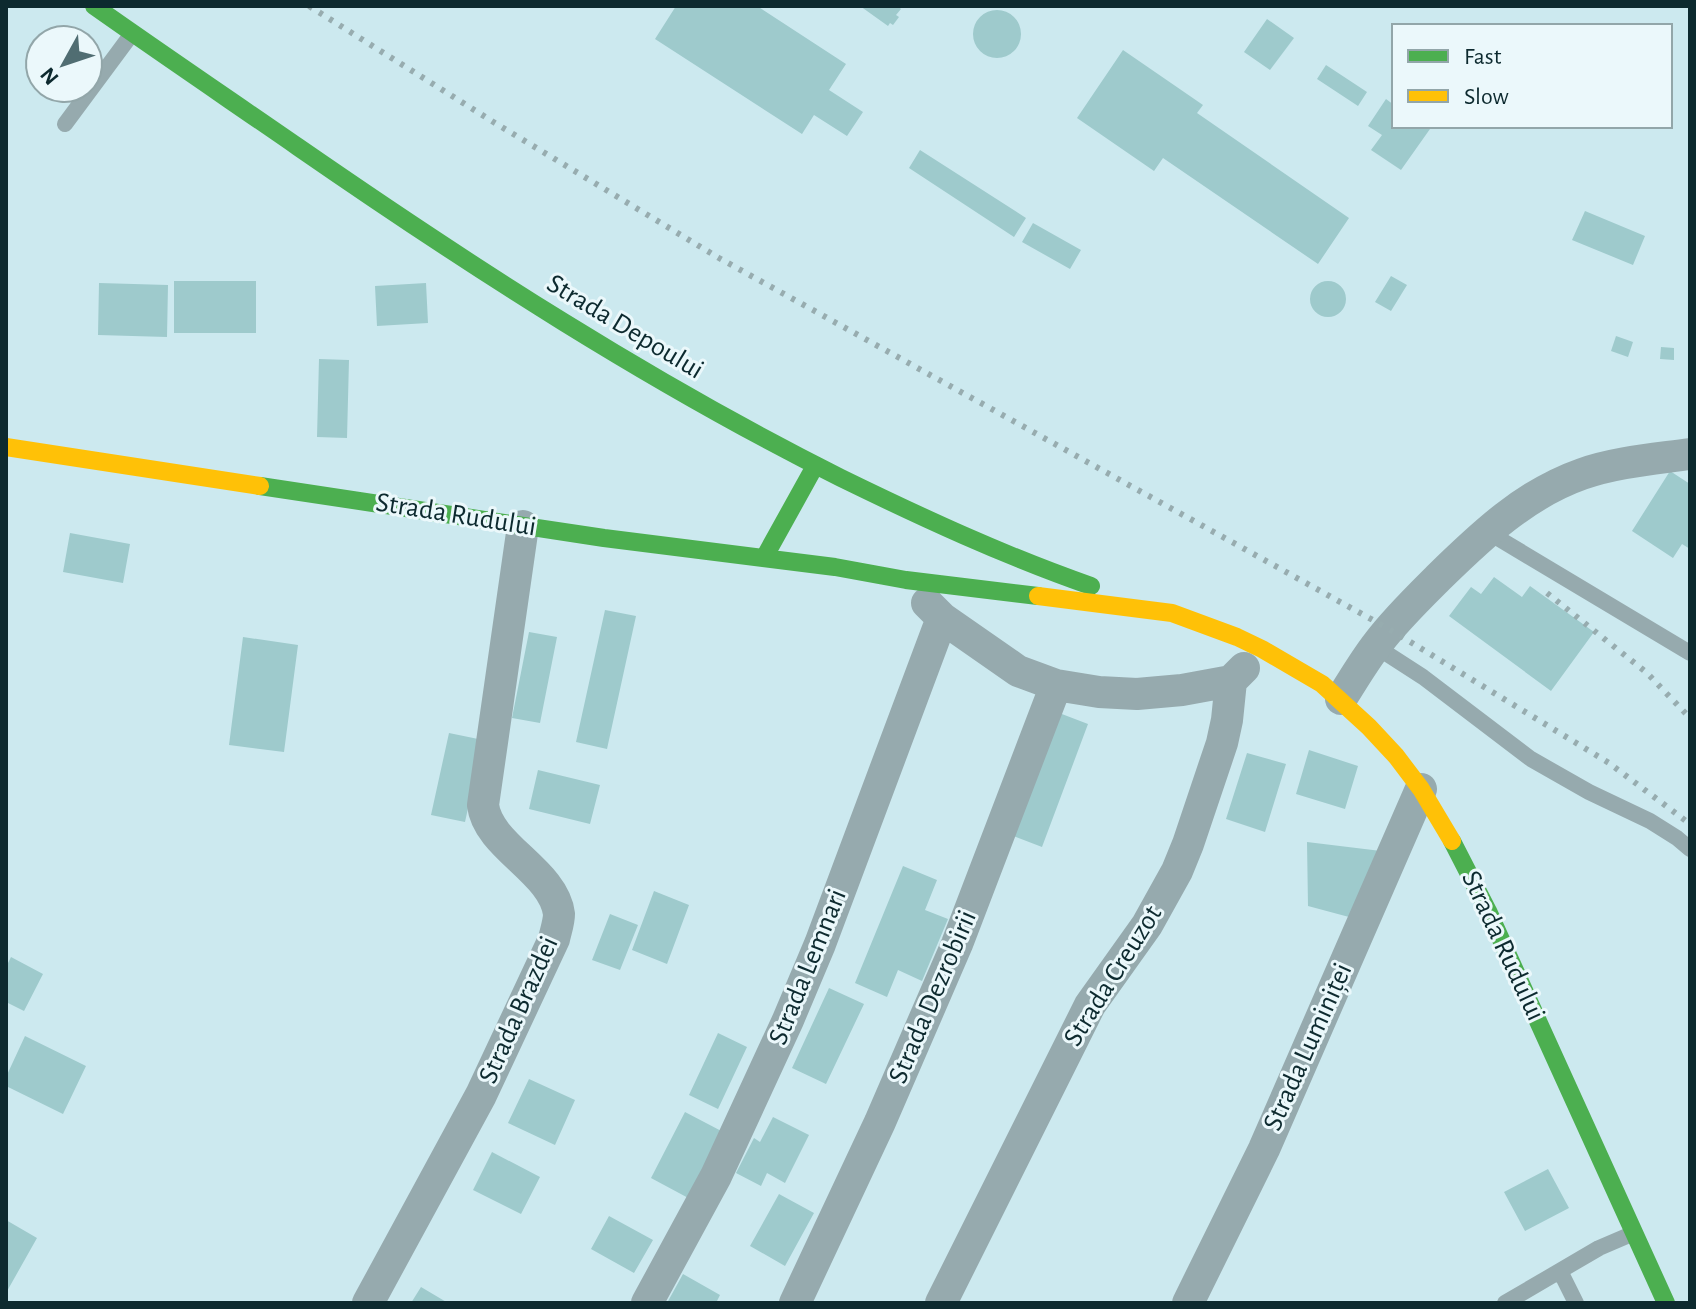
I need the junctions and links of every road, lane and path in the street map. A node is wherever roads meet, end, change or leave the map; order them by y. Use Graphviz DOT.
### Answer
graph roads {
  1 [pos="94,6"];
  2 [pos="132,34"];
  3 [pos="65,124"];
  4 [pos="6,447"];
  5 [pos="1690,454"];
  6 [pos="815,466"];
  7 [pos="523,526"];
  8 [pos="1486,531"];
  9 [pos="764,558"];
  10 [pos="906,580"];
  11 [pos="1172,613"];
  12 [pos="942,618"];
  13 [pos="1375,646"];
  14 [pos="1262,649"];
  15 [pos="1690,653"];
  16 [pos="1231,681"];
  17 [pos="1056,685"];
  18 [pos="1341,699"];
  19 [pos="1421,789"];
  20 [pos="1690,849"];
  21 [pos="1634,1233"];
  22 [pos="1560,1271"];
  23 [pos="368,1303"];
  24 [pos="647,1303"];
  25 [pos="795,1303"];
  26 [pos="941,1303"];
  27 [pos="1188,1303"];
  28 [pos="1505,1303"];
  29 [pos="1576,1303"];
  30 [pos="1666,1303"];
  1 -- 2 [label="main road, Strada Depoului"];
  2 -- 3 [label="lane"];
  2 -- 6 [label="main road, Strada Depoului"];
  4 -- 7 [label="main road, Strada Rudului"];
  5 -- 8 [label="street"];
  6 -- 9 [label="main road"];
  6 -- 11 [label="main road, Strada Depoului"];
  7 -- 9 [label="main road, Strada Rudului"];
  7 -- 23 [label="street, Strada Brazdei"];
  8 -- 13 [label="street"];
  8 -- 15 [label="lane"];
  9 -- 10 [label="main road, Strada Rudului"];
  10 -- 11 [label="main road, Strada Rudului"];
  10 -- 12 [label="street"];
  11 -- 14 [label="main road, Strada Rudului"];
  12 -- 17 [label="street"];
  12 -- 24 [label="street, Strada Lemnari"];
  13 -- 18 [label="street"];
  13 -- 20 [label="lane"];
  14 -- 16 [label="street"];
  14 -- 18 [label="main road, Strada Rudului"];
  16 -- 17 [label="street"];
  16 -- 26 [label="street, Strada Creuzot"];
  17 -- 25 [label="street, Strada Dezrobirii"];
  18 -- 19 [label="main road, Strada Rudului"];
  19 -- 21 [label="main road, Strada Rudului"];
  19 -- 27 [label="street, Strada Luminiței"];
  21 -- 22 [label="lane"];
  21 -- 30 [label="main road, Strada Rudului"];
  22 -- 28 [label="lane"];
  22 -- 29 [label="lane"];
}
